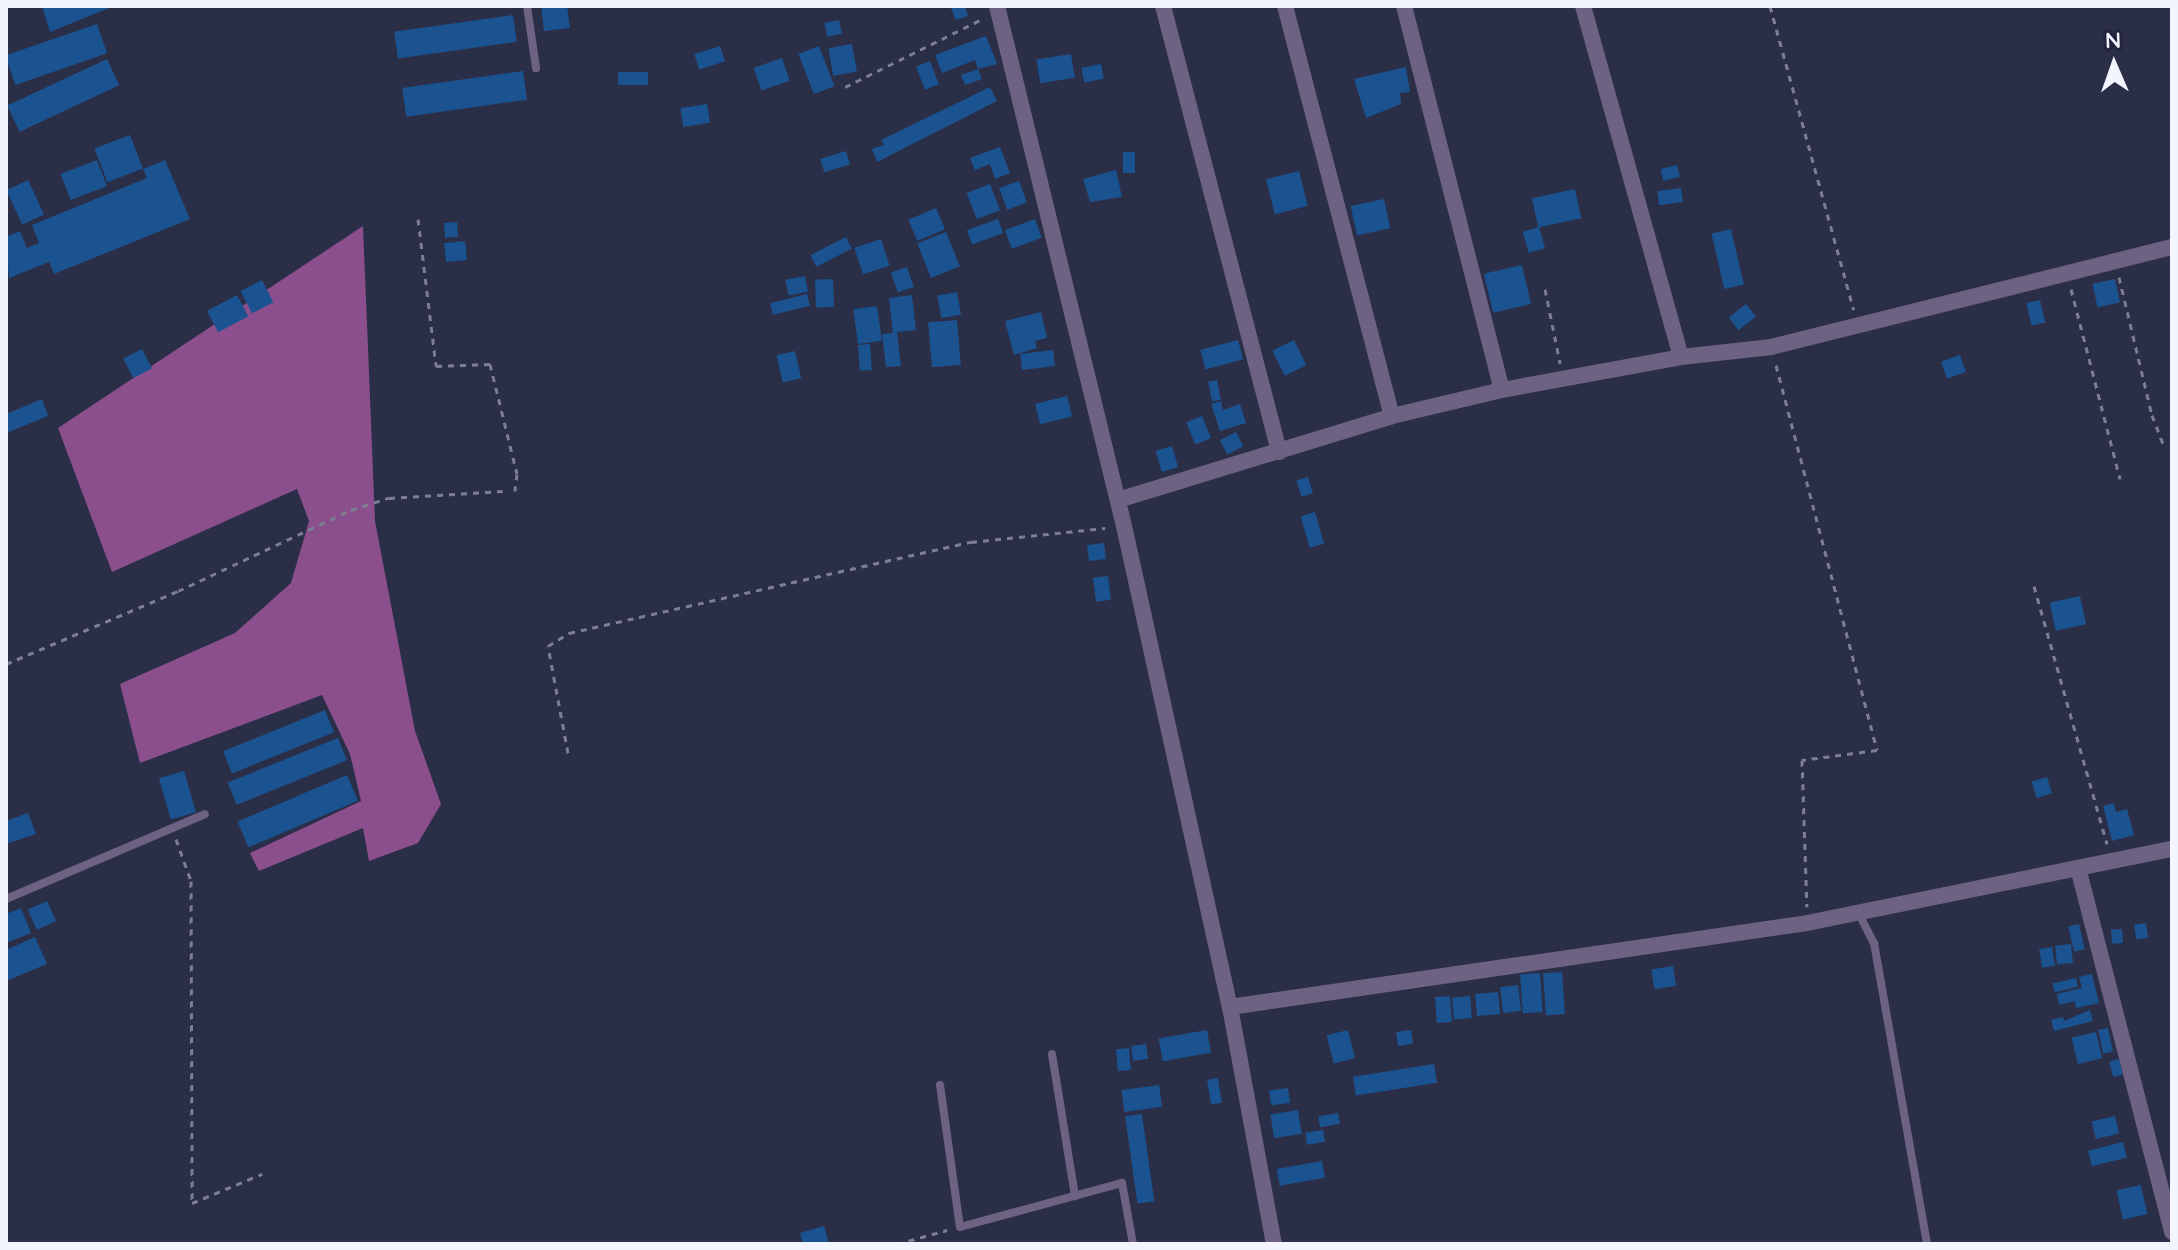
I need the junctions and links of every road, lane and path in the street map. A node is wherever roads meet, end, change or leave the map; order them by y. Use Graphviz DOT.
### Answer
graph roads {
  1 [pos="527,6"];
  2 [pos="1163,6"];
  3 [pos="1285,6"];
  4 [pos="1404,6"];
  5 [pos="1583,6"];
  6 [pos="1770,6"];
  7 [pos="997,8"];
  8 [pos="536,68"];
  9 [pos="845,87"];
  10 [pos="418,219"];
  11 [pos="2172,247"];
  12 [pos="2116,261"];
  13 [pos="2067,273"];
  14 [pos="1545,289"];
  15 [pos="1858,326"];
  16 [pos="1771,347"];
  17 [pos="1681,357"];
  18 [pos="1564,379"];
  19 [pos="1502,390"];
  20 [pos="1392,416"];
  21 [pos="2164,447"];
  22 [pos="1279,452"];
  23 [pos="2120,479"];
  24 [pos="503,491"];
  25 [pos="515,491"];
  26 [pos="1118,500"];
  27 [pos="1124,526"];
  28 [pos="2034,586"];
  29 [pos="6,664"];
  30 [pos="568,753"];
  31 [pos="205,814"];
  32 [pos="172,828"];
  33 [pos="2172,849"];
  34 [pos="2112,861"];
  35 [pos="2078,868"];
  36 [pos="6,899"];
  37 [pos="1859,914"];
  38 [pos="1807,923"];
  39 [pos="1230,1007"];
  40 [pos="1052,1054"];
  41 [pos="940,1085"];
  42 [pos="262,1174"];
  43 [pos="1075,1196"];
  44 [pos="960,1227"];
  45 [pos="2172,1232"];
  46 [pos="897,1244"];
  47 [pos="1133,1244"];
  48 [pos="1274,1244"];
  49 [pos="1927,1244"];
  1 -- 8 [label="lane"];
  2 -- 22 [label="street"];
  3 -- 20 [label="street"];
  4 -- 19 [label="street"];
  5 -- 17 [label="street"];
  6 -- 15 [label="path"];
  7 -- 9 [label="path"];
  7 -- 26 [label="street"];
  10 -- 25 [label="path"];
  11 -- 12 [label="street"];
  12 -- 13 [label="street"];
  12 -- 21 [label="path"];
  13 -- 15 [label="street"];
  13 -- 23 [label="path"];
  14 -- 18 [label="path"];
  15 -- 16 [label="street"];
  16 -- 17 [label="street"];
  16 -- 38 [label="path"];
  17 -- 18 [label="street"];
  18 -- 19 [label="street"];
  19 -- 20 [label="street"];
  20 -- 22 [label="street"];
  22 -- 26 [label="street"];
  24 -- 29 [label="path"];
  26 -- 27 [label="street"];
  27 -- 30 [label="path"];
  27 -- 39 [label="street"];
  28 -- 34 [label="path"];
  31 -- 32 [label="lane"];
  32 -- 36 [label="lane"];
  32 -- 42 [label="path"];
  33 -- 34 [label="street"];
  34 -- 35 [label="street"];
  35 -- 37 [label="street"];
  35 -- 45 [label="street"];
  37 -- 38 [label="street"];
  37 -- 49 [label="lane"];
  38 -- 39 [label="street"];
  39 -- 48 [label="street"];
  40 -- 43 [label="lane"];
  41 -- 44 [label="lane"];
  43 -- 44 [label="lane"];
  43 -- 47 [label="lane"];
  44 -- 46 [label="path"];
}
